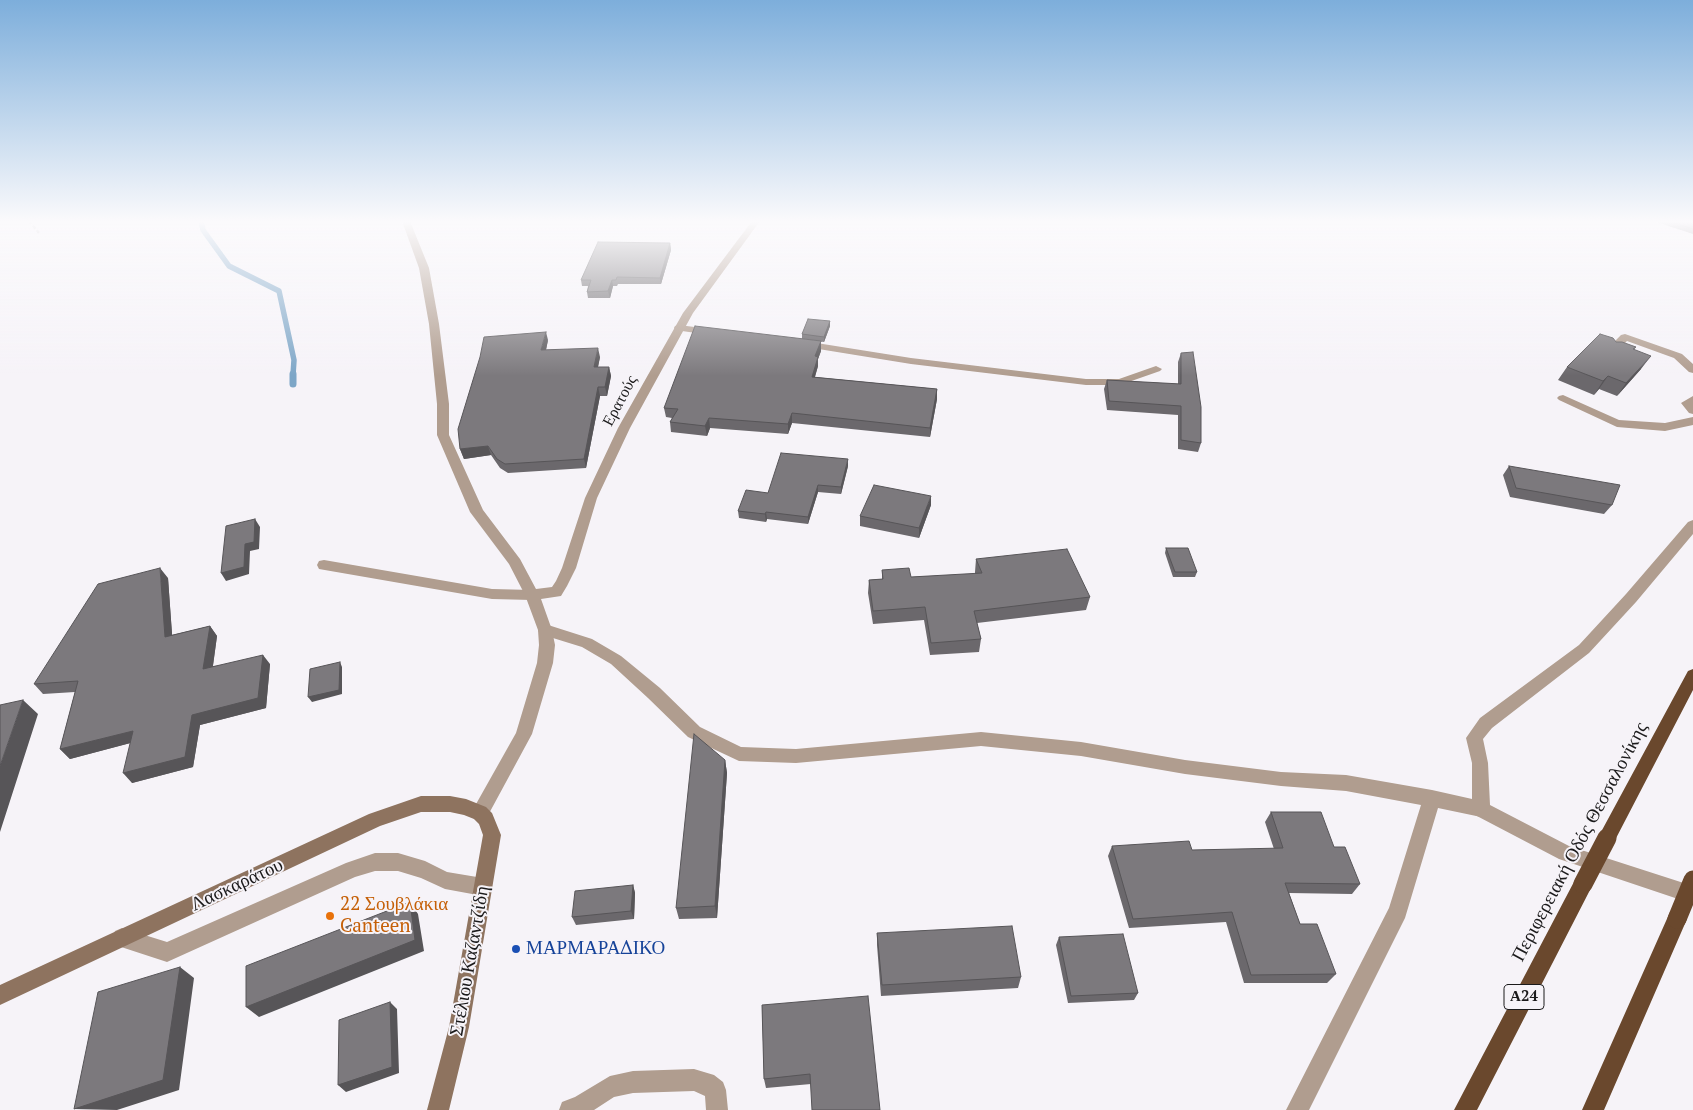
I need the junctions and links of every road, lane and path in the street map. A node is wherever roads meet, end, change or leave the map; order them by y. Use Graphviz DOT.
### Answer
graph roads {
  1 [pos="425,273"];
  2 [pos="717,273"];
  3 [pos="679,328"];
  4 [pos="718,333"];
  5 [pos="798,343"];
  6 [pos="1611,351"];
  7 [pos="1156,369"];
  8 [pos="1693,370"];
  9 [pos="1563,398"];
  10 [pos="1693,398"];
  11 [pos="1693,411"];
  12 [pos="1693,421"];
  13 [pos="1693,525"];
  14 [pos="324,565"];
  15 [pos="532,595"];
  16 [pos="545,630"];
  17 [pos="1693,675"];
  18 [pos="1432,798"];
  19 [pos="1481,808"];
  20 [pos="480,813"];
  21 [pos="1693,880"];
  22 [pos="484,887"];
  23 [pos="1693,895"];
  24 [pos="122,938"];
  25 [pos="0,995"];
  26 [pos="579,1109"];
  27 [pos="438,1110"];
  28 [pos="717,1110"];
  29 [pos="1297,1110"];
  30 [pos="1465,1110"];
  31 [pos="1593,1110"];
  1 -- 15 [label="street"];
  2 -- 3 [label="street, Ερατούς"];
  3 -- 4 [label="street"];
  3 -- 15 [label="street, Ερατούς"];
  5 -- 7 [label="street"];
  6 -- 8 [label="street"];
  9 -- 12 [label="street"];
  10 -- 11 [label="street"];
  13 -- 19 [label="street"];
  14 -- 15 [label="street"];
  15 -- 16 [label="street"];
  16 -- 18 [label="street"];
  16 -- 20 [label="street"];
  17 -- 30 [label="highway, Περιφερειακή Οδός Θεσσαλονίκης / Α24, bridge"];
  18 -- 19 [label="street"];
  18 -- 29 [label="street"];
  19 -- 23 [label="street"];
  20 -- 22 [label="main road, Στέλιου Καζαντζίδη"];
  20 -- 24 [label="main road, Λασκαράτου"];
  21 -- 31 [label="highway, bridge"];
  22 -- 24 [label="street"];
  22 -- 27 [label="main road, Στέλιου Καζαντζίδη"];
  24 -- 25 [label="main road, Λασκαράτου"];
  26 -- 28 [label="street"];
}
